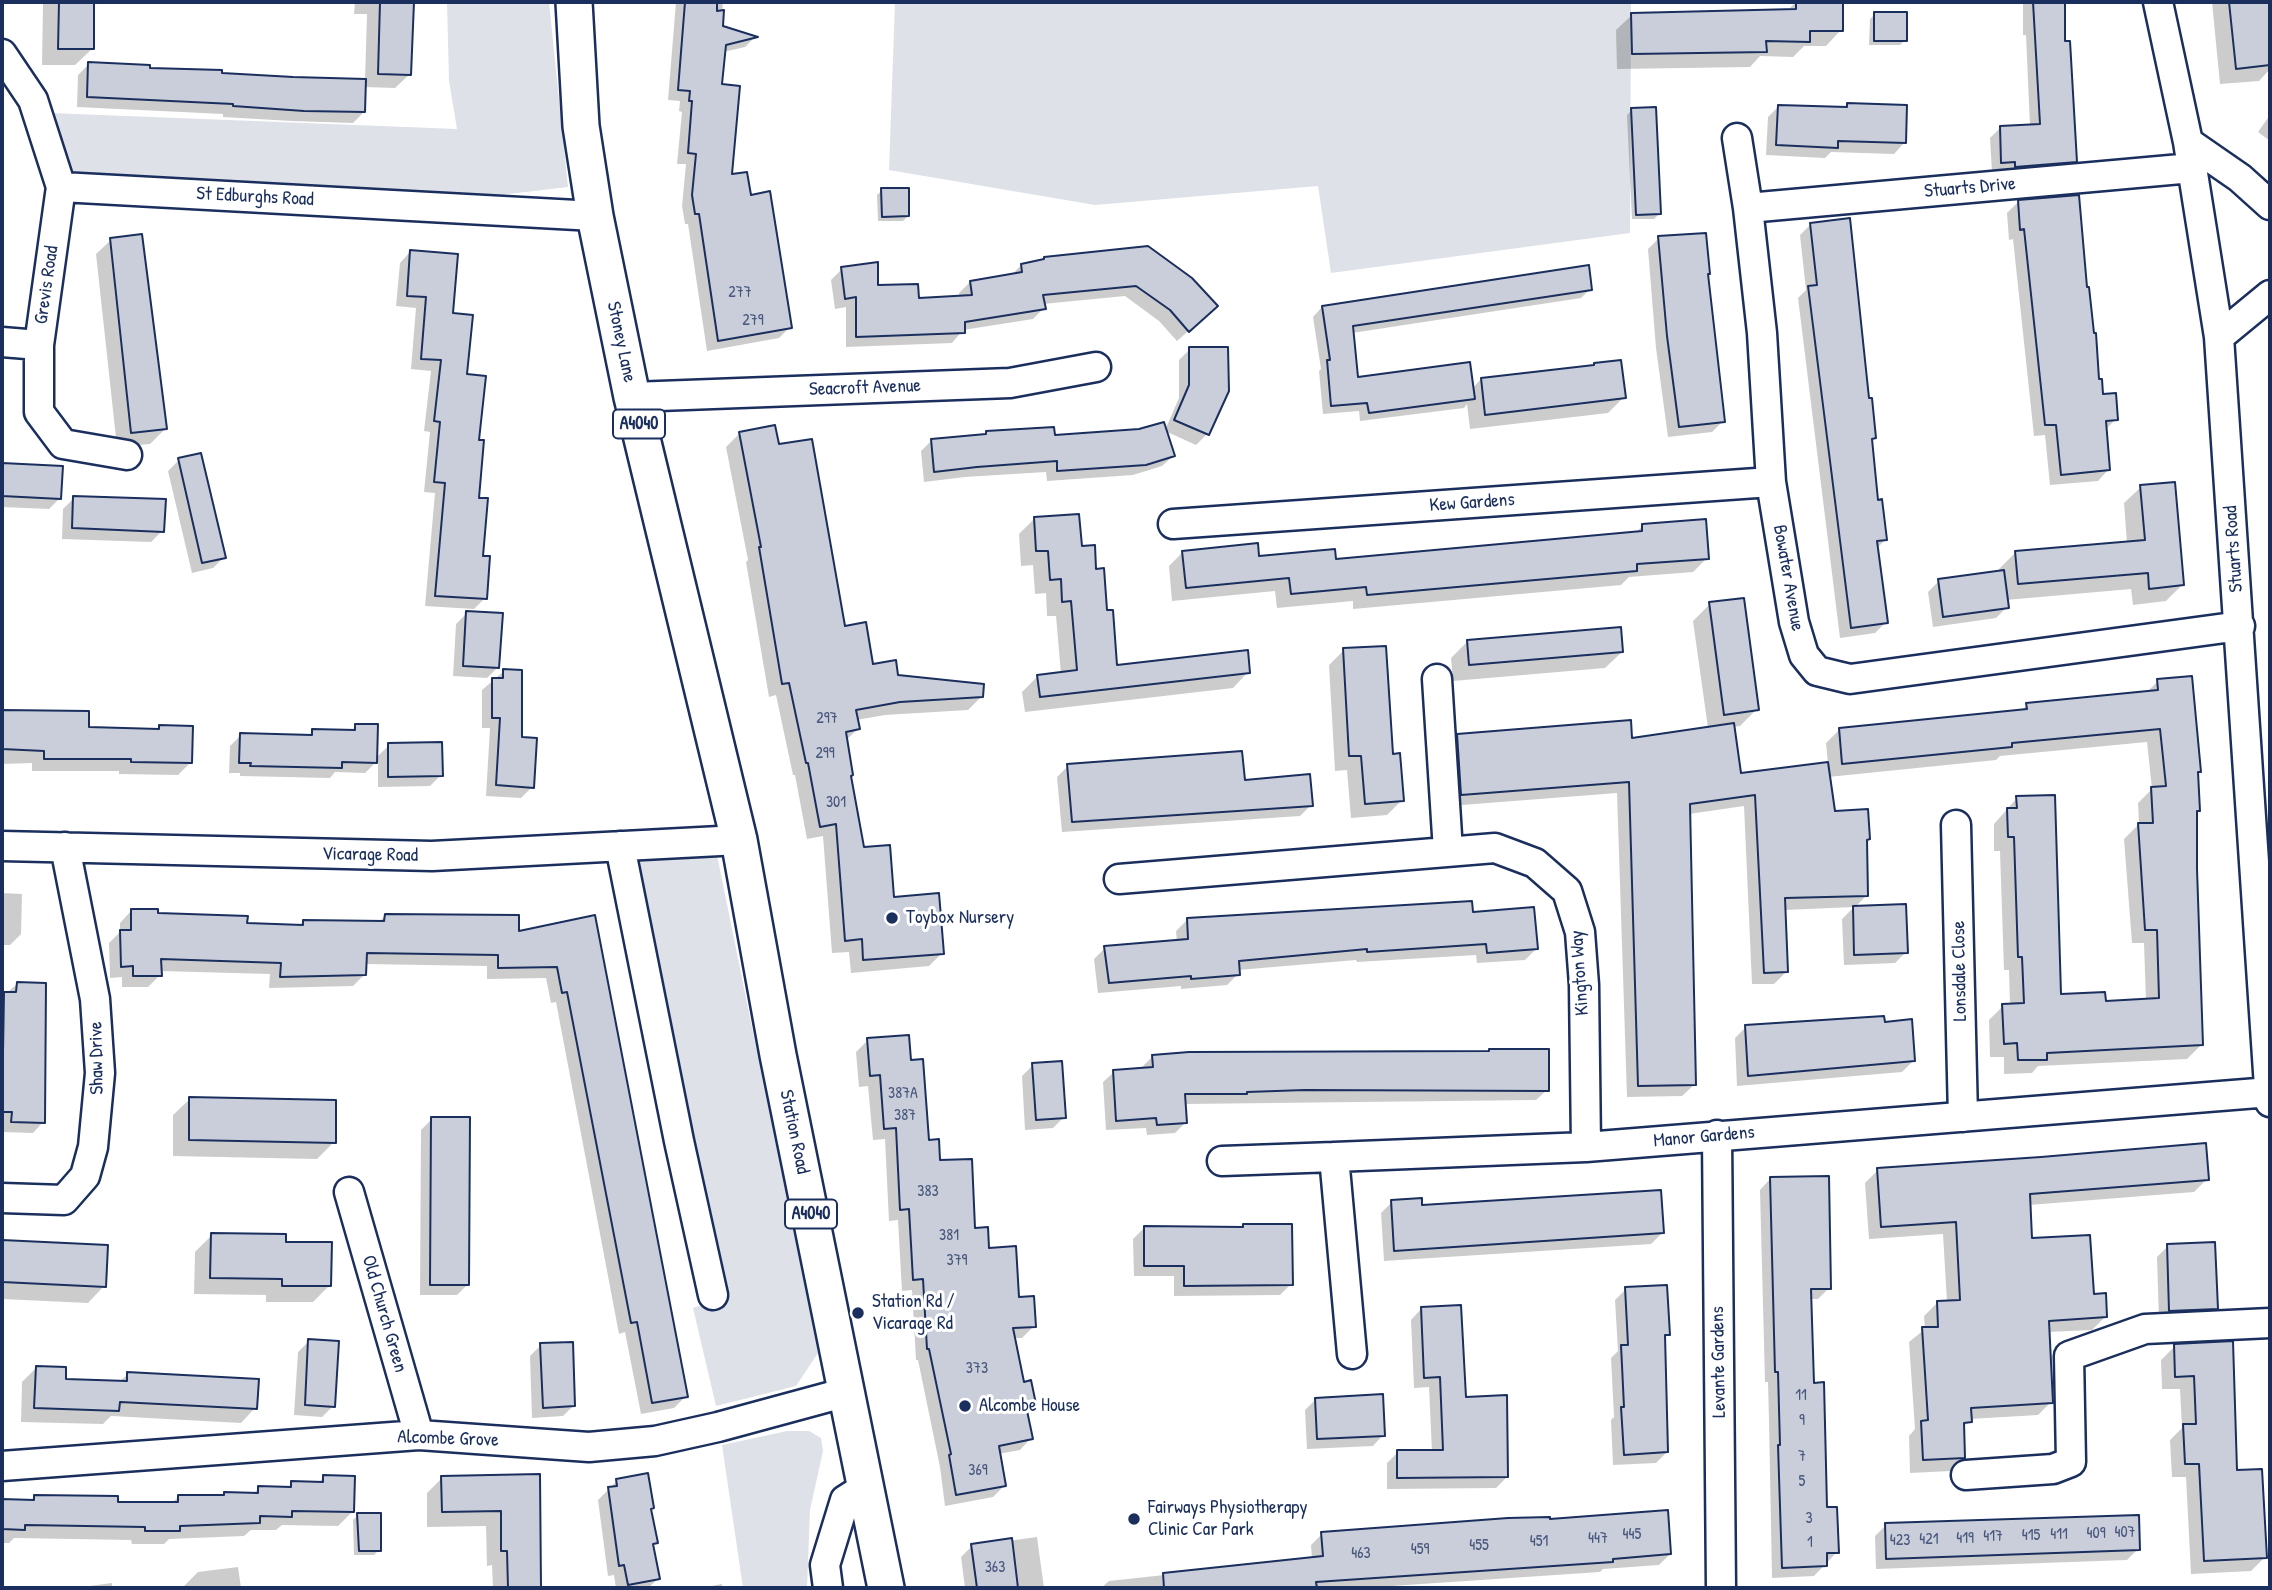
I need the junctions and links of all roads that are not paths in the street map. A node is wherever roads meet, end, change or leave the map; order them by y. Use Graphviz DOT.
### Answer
graph roads {
  1 [pos="573,2"];
  2 [pos="2158,2"];
  3 [pos="2,54"];
  4 [pos="1737,138"];
  5 [pos="2190,155"];
  6 [pos="61,187"];
  7 [pos="2270,205"];
  8 [pos="1748,208"];
  9 [pos="595,216"];
  10 [pos="2270,295"];
  11 [pos="2219,337"];
  12 [pos="2,342"];
  13 [pos="39,345"];
  14 [pos="1096,367"];
  15 [pos="632,397"];
  16 [pos="127,454"];
  17 [pos="1771,482"];
  18 [pos="1173,524"];
  19 [pos="2239,626"];
  20 [pos="1437,680"];
  21 [pos="1956,825"];
  22 [pos="739,840"];
  23 [pos="2,846"];
  24 [pos="620,846"];
  25 [pos="65,847"];
  26 [pos="1448,851"];
  27 [pos="1119,879"];
  28 [pos="2270,1091"];
  29 [pos="2270,1102"];
  30 [pos="1963,1117"];
  31 [pos="1717,1135"];
  32 [pos="1586,1147"];
  33 [pos="1334,1157"];
  34 [pos="1222,1161"];
  35 [pos="349,1192"];
  36 [pos="2,1198"];
  37 [pos="713,1295"];
  38 [pos="2270,1324"];
  39 [pos="1352,1354"];
  40 [pos="848,1392"];
  41 [pos="419,1435"];
  42 [pos="2,1466"];
  43 [pos="1966,1475"];
  44 [pos="867,1486"];
  45 [pos="828,1588"];
  46 [pos="886,1588"];
  47 [pos="1721,1588"];
  1 -- 9 [label="main road, Stoney Lane / A4040"];
  2 -- 5 [label="street, Stuarts Road"];
  3 -- 6 [label="street"];
  4 -- 8 [label="street, Bowater Avenue"];
  5 -- 7 [label="street"];
  5 -- 8 [label="street, Stuarts Drive"];
  5 -- 11 [label="street, Stuarts Road"];
  6 -- 9 [label="street, St Edburghs Road"];
  6 -- 13 [label="street, Grevis Road"];
  8 -- 17 [label="street, Bowater Avenue"];
  9 -- 15 [label="main road, Stoney Lane / A4040"];
  10 -- 11 [label="street"];
  11 -- 19 [label="street, Stuarts Road"];
  12 -- 13 [label="street, Grevis Road"];
  13 -- 16 [label="street"];
  14 -- 15 [label="street, Seacroft Avenue"];
  15 -- 22 [label="main road, Stoney Lane / A4040"];
  17 -- 18 [label="street, Kew Gardens"];
  17 -- 19 [label="street, Bowater Avenue"];
  19 -- 28 [label="street, Stuarts Road"];
  20 -- 26 [label="street"];
  21 -- 30 [label="street, Lonsdale Close"];
  22 -- 24 [label="street, Vicarage Road"];
  22 -- 40 [label="main road, Station Road / A4040"];
  23 -- 25 [label="street, Vicarage Road"];
  24 -- 25 [label="street, Vicarage Road"];
  24 -- 37 [label="street"];
  25 -- 36 [label="street, Shaw Drive"];
  26 -- 27 [label="street, Kington Way"];
  26 -- 32 [label="street, Kington Way"];
  28 -- 29 [label="street, Stuarts Road"];
  28 -- 30 [label="street, Manor Gardens"];
  30 -- 31 [label="street, Manor Gardens"];
  31 -- 32 [label="street, Manor Gardens"];
  31 -- 47 [label="street, Levante Gardens"];
  32 -- 33 [label="street, Manor Gardens"];
  33 -- 34 [label="street, Manor Gardens"];
  33 -- 39 [label="street"];
  35 -- 41 [label="street, Old Church Green"];
  38 -- 43 [label="street"];
  40 -- 41 [label="street, Alcombe Grove"];
  40 -- 44 [label="main road, Station Road / A4040"];
  41 -- 42 [label="street, Alcombe Grove"];
  44 -- 45 [label="street"];
  44 -- 46 [label="main road, Station Road / A4040"];
}
